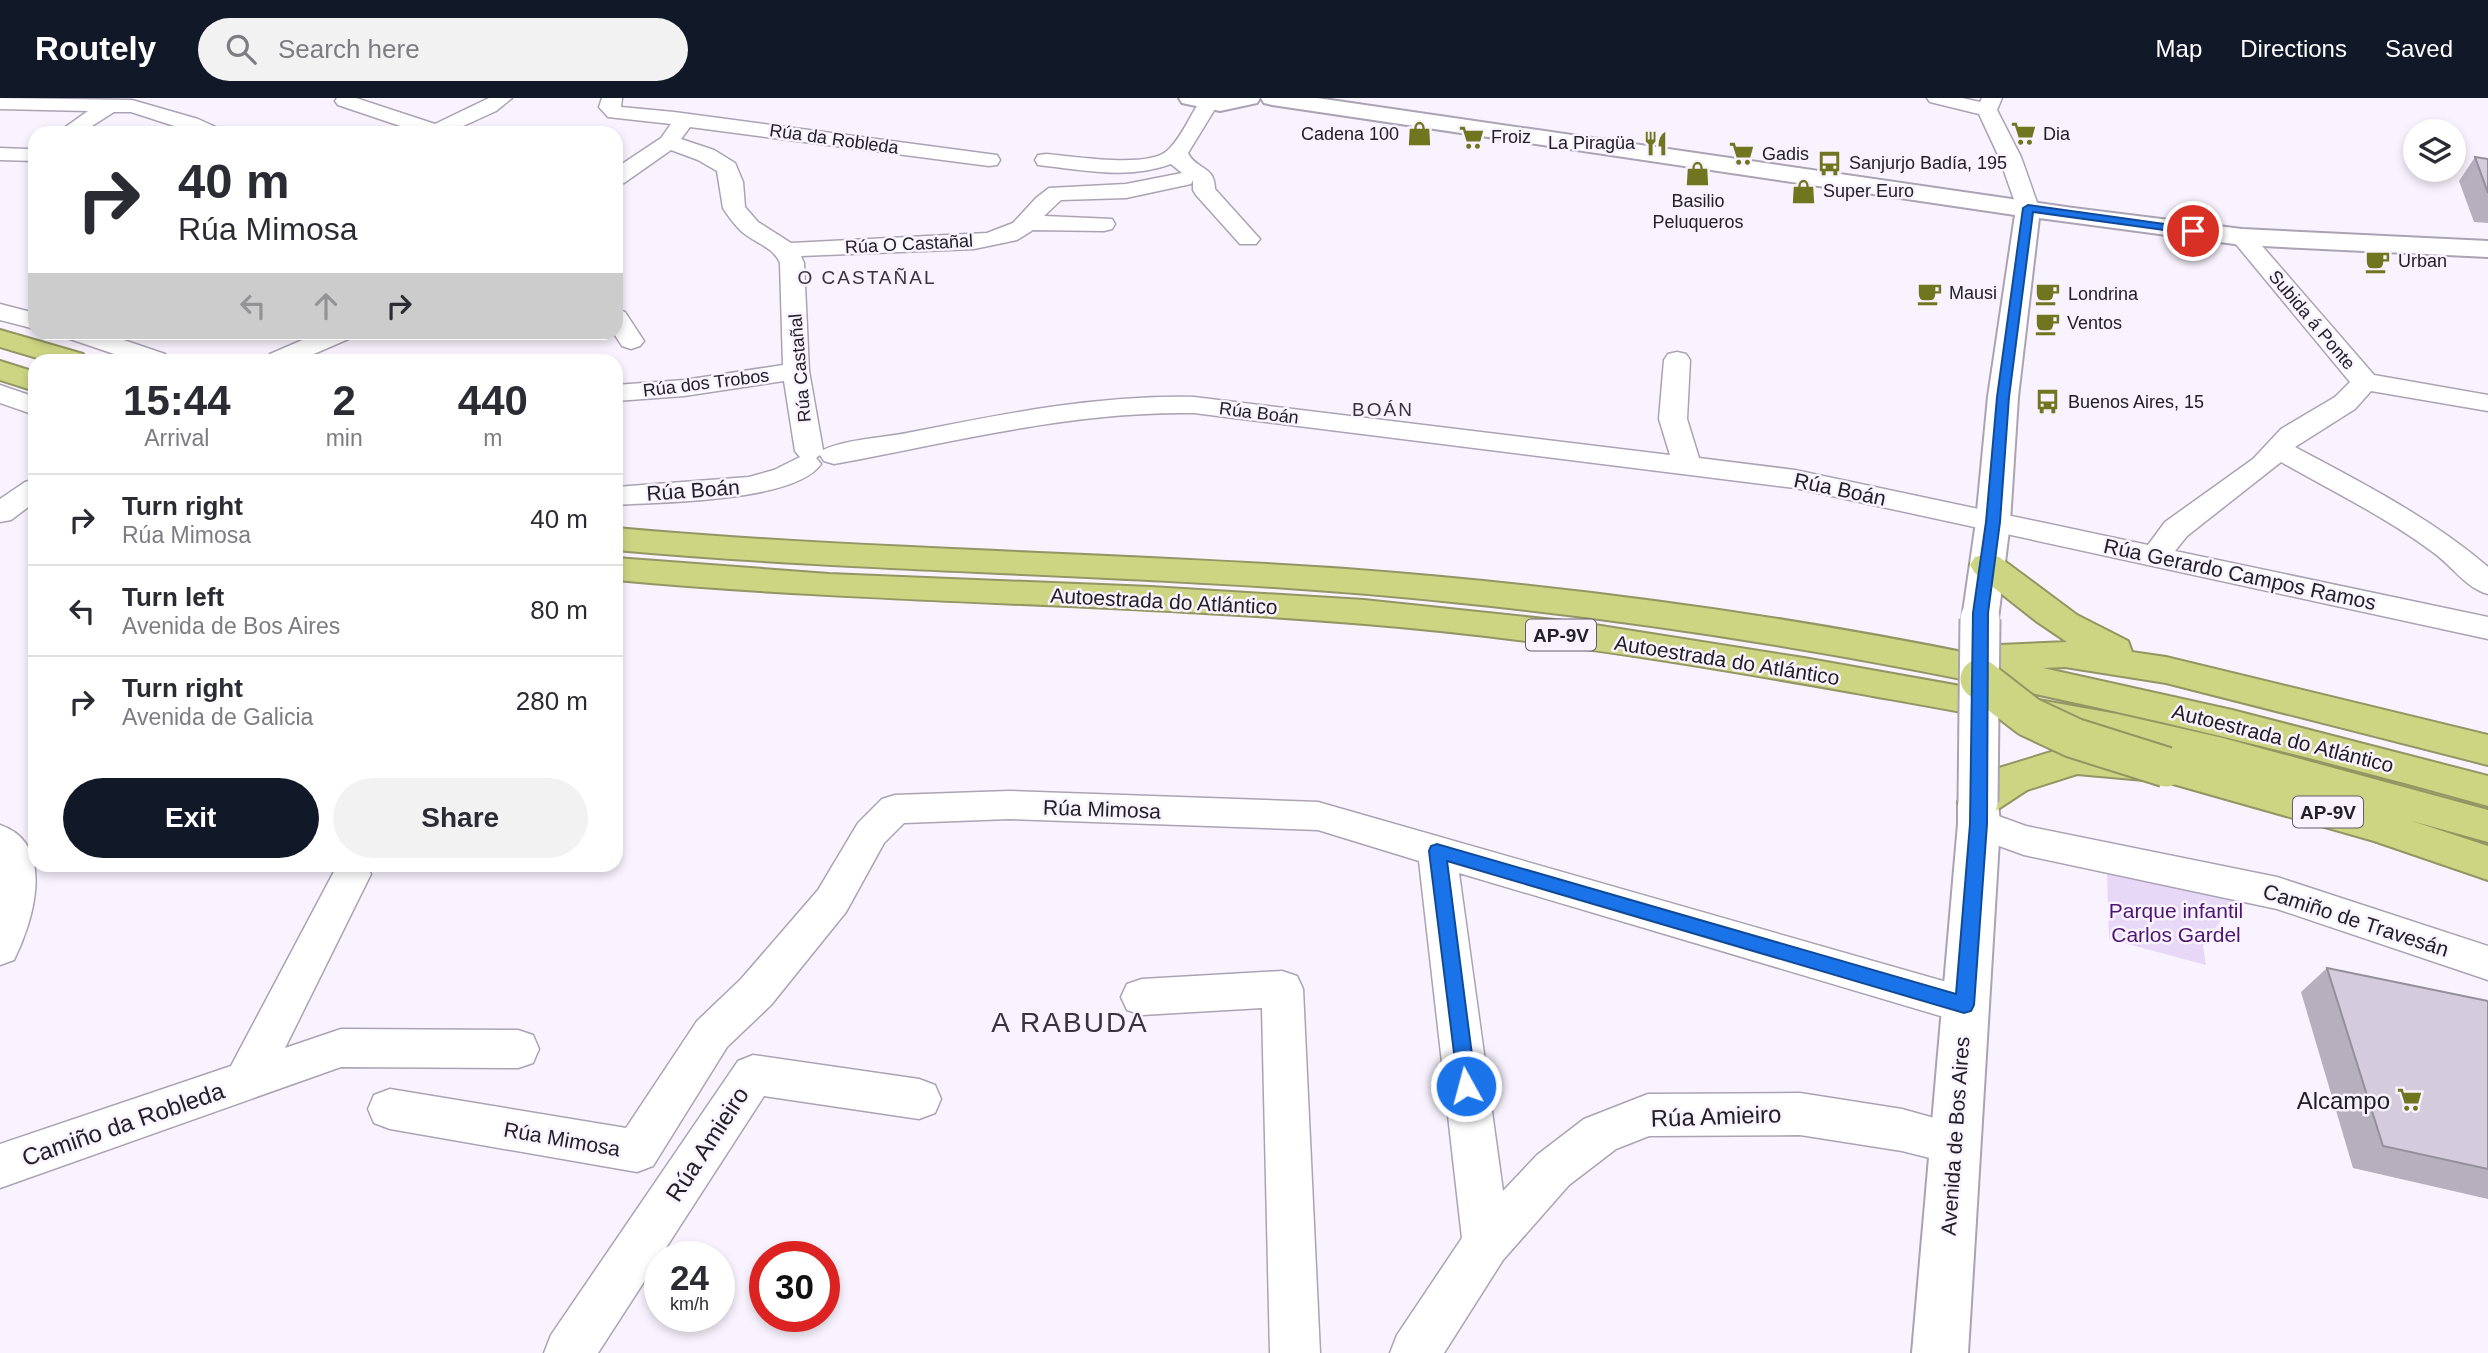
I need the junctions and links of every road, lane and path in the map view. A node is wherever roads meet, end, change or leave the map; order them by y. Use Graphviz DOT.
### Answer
graph roads {
  1 [pos="502,98"];
  2 [pos="612,98"];
  3 [pos="1249,98"];
  4 [pos="1272,98"];
  5 [pos="1281,98"];
  6 [pos="1937,98"];
  7 [pos="44,101"];
  8 [pos="118,101"];
  9 [pos="345,101"];
  10 [pos="1199,101"];
  11 [pos="0,103"];
  12 [pos="1989,104"];
  13 [pos="679,119"];
  14 [pos="10,122"];
  15 [pos="78,126"];
  16 [pos="194,126"];
  17 [pos="416,126"];
  18 [pos="446,126"];
  19 [pos="669,142"];
  20 [pos="1177,153"];
  21 [pos="0,154"];
  22 [pos="28,154"];
  23 [pos="989,159"];
  24 [pos="1046,160"];
  25 [pos="623,173"];
  26 [pos="1183,179"];
  27 [pos="2028,208"];
  28 [pos="1027,223"];
  29 [pos="1104,224"];
  30 [pos="2242,237"];
  31 [pos="1248,239"];
  32 [pos="786,250"];
  33 [pos="2488,250"];
  34 [pos="0,312"];
  35 [pos="28,319"];
  36 [pos="623,328"];
  37 [pos="0,338"];
  38 [pos="97,340"];
  39 [pos="325,340"];
  40 [pos="632,341"];
  41 [pos="53,354"];
  42 [pos="138,354"];
  43 [pos="292,354"];
  44 [pos="1677,360"];
  45 [pos="0,370"];
  46 [pos="796,371"];
  47 [pos="28,380"];
  48 [pos="2365,383"];
  49 [pos="623,392"];
  50 [pos="0,393"];
  51 [pos="2488,403"];
  52 [pos="28,404"];
  53 [pos="2278,449"];
  54 [pos="817,456"];
  55 [pos="1686,465"];
  56 [pos="28,493"];
  57 [pos="623,495"];
  58 [pos="0,513"];
  59 [pos="1993,522"];
  60 [pos="623,540"];
  61 [pos="2156,555"];
  62 [pos="1987,565"];
  63 [pos="623,570"];
  64 [pos="2488,584"];
  65 [pos="2488,628"];
  66 [pos="1980,670"];
  67 [pos="2166,670"];
  68 [pos="2488,750"];
  69 [pos="2166,767"];
  70 [pos="2488,791"];
  71 [pos="1979,813"];
  72 [pos="2488,826"];
  73 [pos="0,840"];
  74 [pos="1437,851"];
  75 [pos="2488,863"];
  76 [pos="352,874"];
  77 [pos="0,948"];
  78 [pos="2488,963"];
  79 [pos="1142,997"];
  80 [pos="1964,1005"];
  81 [pos="518,1049"];
  82 [pos="246,1081"];
  83 [pos="919,1099"];
  84 [pos="390,1109"];
  85 [pos="1954,1143"];
  86 [pos="0,1167"];
  87 [pos="1486,1243"];
  88 [pos="569,1353"];
  89 [pos="1295,1353"];
  90 [pos="1415,1353"];
  91 [pos="1940,1353"];
  1 -- 18 [label="street"];
  2 -- 13 [label="street, Rúa da Robleda"];
  3 -- 10 [label="main road"];
  4 -- 5 [label="main road"];
  5 -- 27 [label="main road"];
  6 -- 12 [label="street"];
  7 -- 8 [label="street"];
  7 -- 11 [label="street"];
  7 -- 14 [label="street"];
  8 -- 15 [label="street"];
  8 -- 16 [label="street"];
  9 -- 17 [label="street"];
  10 -- 20 [label="street"];
  12 -- 27 [label="street"];
  13 -- 19 [label="street"];
  13 -- 23 [label="street, Rúa da Robleda"];
  19 -- 25 [label="street"];
  19 -- 32 [label="street"];
  20 -- 24 [label="street"];
  20 -- 31 [label="street"];
  21 -- 22 [label="street"];
  26 -- 28 [label="street, Rúa O Castañal"];
  27 -- 30 [label="main road"];
  27 -- 59 [label="main road, Avenida de Bos Aires"];
  28 -- 29 [label="street, Rúa O Castañal"];
  28 -- 32 [label="street, Rúa O Castañal"];
  30 -- 33 [label="main road"];
  30 -- 48 [label="street, Subida á Ponte"];
  32 -- 46 [label="street, Rúa Castañal"];
  34 -- 35 [label="street"];
  36 -- 40 [label="street"];
  37 -- 41 [label="highway"];
  38 -- 42 [label="street"];
  39 -- 43 [label="street"];
  44 -- 55 [label="street"];
  45 -- 47 [label="highway"];
  46 -- 49 [label="street, Rúa dos Trobos"];
  46 -- 54 [label="street, Rúa Castañal"];
  48 -- 51 [label="street"];
  48 -- 53 [label="street, Subida á Ponte"];
  50 -- 52 [label="street"];
  53 -- 61 [label="street, Subida á Ponte"];
  53 -- 64 [label="street"];
  54 -- 55 [label="street, Rúa Boán"];
  54 -- 57 [label="street, Rúa Boán"];
  55 -- 59 [label="street, Rúa Boán"];
  56 -- 58 [label="street"];
  59 -- 61 [label="street, Rúa Gerardo Campos Ramos"];
  59 -- 62 [label="main road, Avenida de Bos Aires"];
  60 -- 70 [label="highway, Autoestrada do Atlántico / AP-9V"];
  61 -- 65 [label="street, Rúa Gerardo Campos Ramos"];
  62 -- 66 [label="main road, Avenida de Bos Aires, bridge"];
  62 -- 67 [label="highway"];
  63 -- 72 [label="highway, Autoestrada do Atlántico / AP-9V"];
  66 -- 67 [label="highway"];
  66 -- 69 [label="highway, AP-9V, bridge"];
  66 -- 71 [label="main road, Avenida de Bos Aires, bridge"];
  67 -- 68 [label="highway"];
  69 -- 71 [label="highway, AP-9V"];
  69 -- 75 [label="highway, AP-9V"];
  71 -- 78 [label="street, Camiño de Travesán"];
  71 -- 80 [label="main road, Avenida de Bos Aires"];
  73 -- 77 [label="street"];
  74 -- 80 [label="street, Rúa Mimosa"];
  74 -- 84 [label="street, Rúa Mimosa"];
  74 -- 87 [label="street"];
  76 -- 82 [label="street, Camiño da Robleda"];
  79 -- 89 [label="street"];
  80 -- 85 [label="main road, Avenida de Bos Aires"];
  81 -- 82 [label="street, Camiño da Robleda"];
  82 -- 86 [label="street, Camiño da Robleda"];
  83 -- 88 [label="street, Rúa Amieiro"];
  85 -- 87 [label="street, Rúa Amieiro"];
  85 -- 91 [label="main road, Avenida de Bos Aires"];
  87 -- 90 [label="street, Rúa Amieiro"];
}
